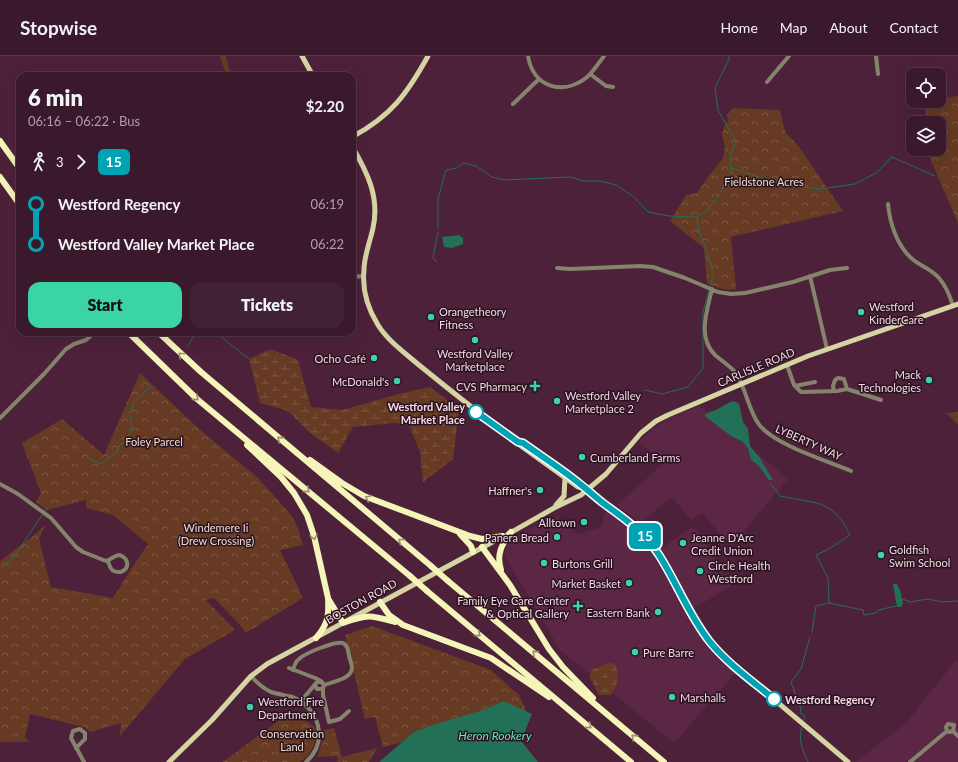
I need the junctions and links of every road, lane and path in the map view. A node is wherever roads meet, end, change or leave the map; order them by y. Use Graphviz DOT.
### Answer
graph roads {
  1 [pos="302,56"];
  2 [pos="428,56"];
  3 [pos="528,56"];
  4 [pos="604,56"];
  5 [pos="788,56"];
  6 [pos="876,56"];
  7 [pos="311,72"];
  8 [pos="590,74"];
  9 [pos="878,74"];
  10 [pos="539,79"];
  11 [pos="767,82"];
  12 [pos="613,87"];
  13 [pos="513,104"];
  14 [pos="356,134"];
  15 [pos="0,141"];
  16 [pos="356,153"];
  17 [pos="16,163"];
  18 [pos="0,177"];
  19 [pos="16,199"];
  20 [pos="888,204"];
  21 [pos="557,268"];
  22 [pos="847,268"];
  23 [pos="364,276"];
  24 [pos="810,276"];
  25 [pos="356,277"];
  26 [pos="712,289"];
  27 [pos="956,305"];
  28 [pos="91,336"];
  29 [pos="132,336"];
  30 [pos="162,336"];
  31 [pos="827,349"];
  32 [pos="787,365"];
  33 [pos="815,382"];
  34 [pos="741,384"];
  35 [pos="796,386"];
  36 [pos="846,389"];
  37 [pos="834,391"];
  38 [pos="881,400"];
  39 [pos="0,418"];
  40 [pos="223,420"];
  41 [pos="518,442"];
  42 [pos="291,448"];
  43 [pos="851,470"];
  44 [pos="565,478"];
  45 [pos="0,484"];
  46 [pos="587,490"];
  47 [pos="554,508"];
  48 [pos="457,532"];
  49 [pos="511,532"];
  50 [pos="503,536"];
  51 [pos="482,547"];
  52 [pos="473,552"];
  53 [pos="108,561"];
  54 [pos="506,580"];
  55 [pos="328,598"];
  56 [pos="380,602"];
  57 [pos="343,623"];
  58 [pos="400,623"];
  59 [pos="316,638"];
  60 [pos="251,676"];
  61 [pos="319,686"];
  62 [pos="301,702"];
  63 [pos="349,712"];
  64 [pos="576,715"];
  65 [pos="609,715"];
  66 [pos="947,731"];
  67 [pos="953,731"];
  68 [pos="958,736"];
  69 [pos="76,748"];
  70 [pos="84,762"];
  71 [pos="169,762"];
  72 [pos="306,762"];
  73 [pos="631,762"];
  74 [pos="664,762"];
  75 [pos="848,762"];
  76 [pos="910,762"];
  1 -- 7 [label="main road"];
  2 -- 14 [label="main road"];
  3 -- 10 [label="street"];
  4 -- 8 [label="street"];
  5 -- 11 [label="street"];
  6 -- 9 [label="street"];
  8 -- 10 [label="street"];
  8 -- 12 [label="street"];
  10 -- 13 [label="street"];
  15 -- 17 [label="highway"];
  16 -- 23 [label="main road"];
  18 -- 19 [label="highway"];
  20 -- 27 [label="street"];
  21 -- 26 [label="street"];
  22 -- 24 [label="street"];
  23 -- 25 [label="street"];
  23 -- 41 [label="main road"];
  24 -- 26 [label="street"];
  24 -- 31 [label="street"];
  26 -- 34 [label="street, LYBERTY WAY"];
  27 -- 31 [label="main road, CARLISLE ROAD"];
  28 -- 39 [label="street"];
  29 -- 40 [label="highway, one-way"];
  42 -- 30 [label="highway, one-way"];
  31 -- 32 [label="main road, CARLISLE ROAD"];
  32 -- 34 [label="main road, CARLISLE ROAD"];
  32 -- 35 [label="street"];
  33 -- 35 [label="street"];
  34 -- 43 [label="street, LYBERTY WAY"];
  34 -- 46 [label="main road, CARLISLE ROAD"];
  35 -- 37 [label="street"];
  36 -- 37 [label="street"];
  36 -- 37 [label="street"];
  36 -- 38 [label="street"];
  40 -- 55 [label="highway, one-way"];
  40 -- 64 [label="highway, one-way, bridge"];
  41 -- 44 [label="main road"];
  41 -- 46 [label="main road"];
  48 -- 42 [label="highway, one-way"];
  65 -- 42 [label="highway, one-way, bridge"];
  44 -- 46 [label="main road"];
  44 -- 47 [label="main road"];
  45 -- 53 [label="street"];
  46 -- 47 [label="main road, BOSTON ROAD"];
  46 -- 75 [label="main road"];
  47 -- 49 [label="main road, BOSTON ROAD"];
  48 -- 50 [label="highway"];
  48 -- 52 [label="highway"];
  49 -- 50 [label="main road, BOSTON ROAD"];
  49 -- 54 [label="highway"];
  50 -- 51 [label="main road, BOSTON ROAD"];
  51 -- 52 [label="main road, BOSTON ROAD"];
  51 -- 54 [label="highway"];
  52 -- 56 [label="main road, BOSTON ROAD"];
  53 -- 53 [label="street"];
  54 -- 65 [label="highway"];
  55 -- 57 [label="highway"];
  55 -- 59 [label="highway"];
  56 -- 57 [label="main road, BOSTON ROAD"];
  56 -- 58 [label="highway"];
  57 -- 58 [label="highway"];
  57 -- 59 [label="main road, BOSTON ROAD"];
  58 -- 64 [label="highway"];
  59 -- 60 [label="main road, BOSTON ROAD"];
  60 -- 62 [label="street"];
  60 -- 71 [label="main road, BOSTON ROAD"];
  61 -- 61 [label="street"];
  61 -- 62 [label="street"];
  61 -- 63 [label="street"];
  62 -- 72 [label="street"];
  64 -- 73 [label="highway, one-way"];
  74 -- 65 [label="highway, one-way"];
  66 -- 67 [label="street"];
  66 -- 67 [label="street"];
  66 -- 76 [label="street"];
  67 -- 68 [label="street"];
  69 -- 69 [label="street"];
  69 -- 70 [label="street"];
}
